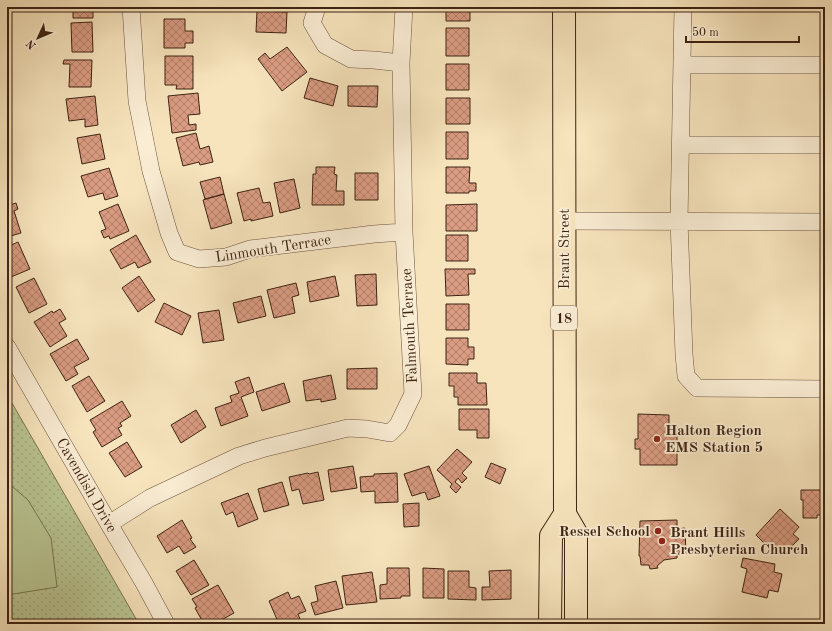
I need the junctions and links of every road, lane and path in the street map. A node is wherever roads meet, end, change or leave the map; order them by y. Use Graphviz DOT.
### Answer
graph roads {
  1 [pos="131,7"];
  2 [pos="317,7"];
  3 [pos="404,7"];
  4 [pos="564,7"];
  5 [pos="683,7"];
  6 [pos="401,63"];
  7 [pos="682,65"];
  8 [pos="825,65"];
  9 [pos="681,145"];
  10 [pos="825,145"];
  11 [pos="564,221"];
  12 [pos="679,221"];
  13 [pos="825,222"];
  14 [pos="404,232"];
  15 [pos="7,347"];
  16 [pos="825,390"];
  17 [pos="565,514"];
  18 [pos="109,524"];
  19 [pos="166,624"];
  20 [pos="550,624"];
  21 [pos="576,624"];
  1 -- 14 [label="street, Linmouth Terrace"];
  2 -- 6 [label="street"];
  3 -- 6 [label="street, Falmouth Terrace"];
  4 -- 11 [label="main road, Brant Street / 18"];
  5 -- 7 [label="street"];
  6 -- 14 [label="street, Falmouth Terrace"];
  7 -- 8 [label="street"];
  7 -- 9 [label="street"];
  9 -- 10 [label="street"];
  9 -- 12 [label="street"];
  11 -- 12 [label="street"];
  11 -- 17 [label="main road, Brant Street / 18"];
  12 -- 13 [label="street"];
  12 -- 16 [label="street"];
  14 -- 18 [label="street, Falmouth Terrace"];
  15 -- 18 [label="street, Cavendish Drive"];
  17 -- 20 [label="main road"];
  17 -- 21 [label="main road, Brant Street / 18"];
  18 -- 19 [label="street, Cavendish Drive"];
}
